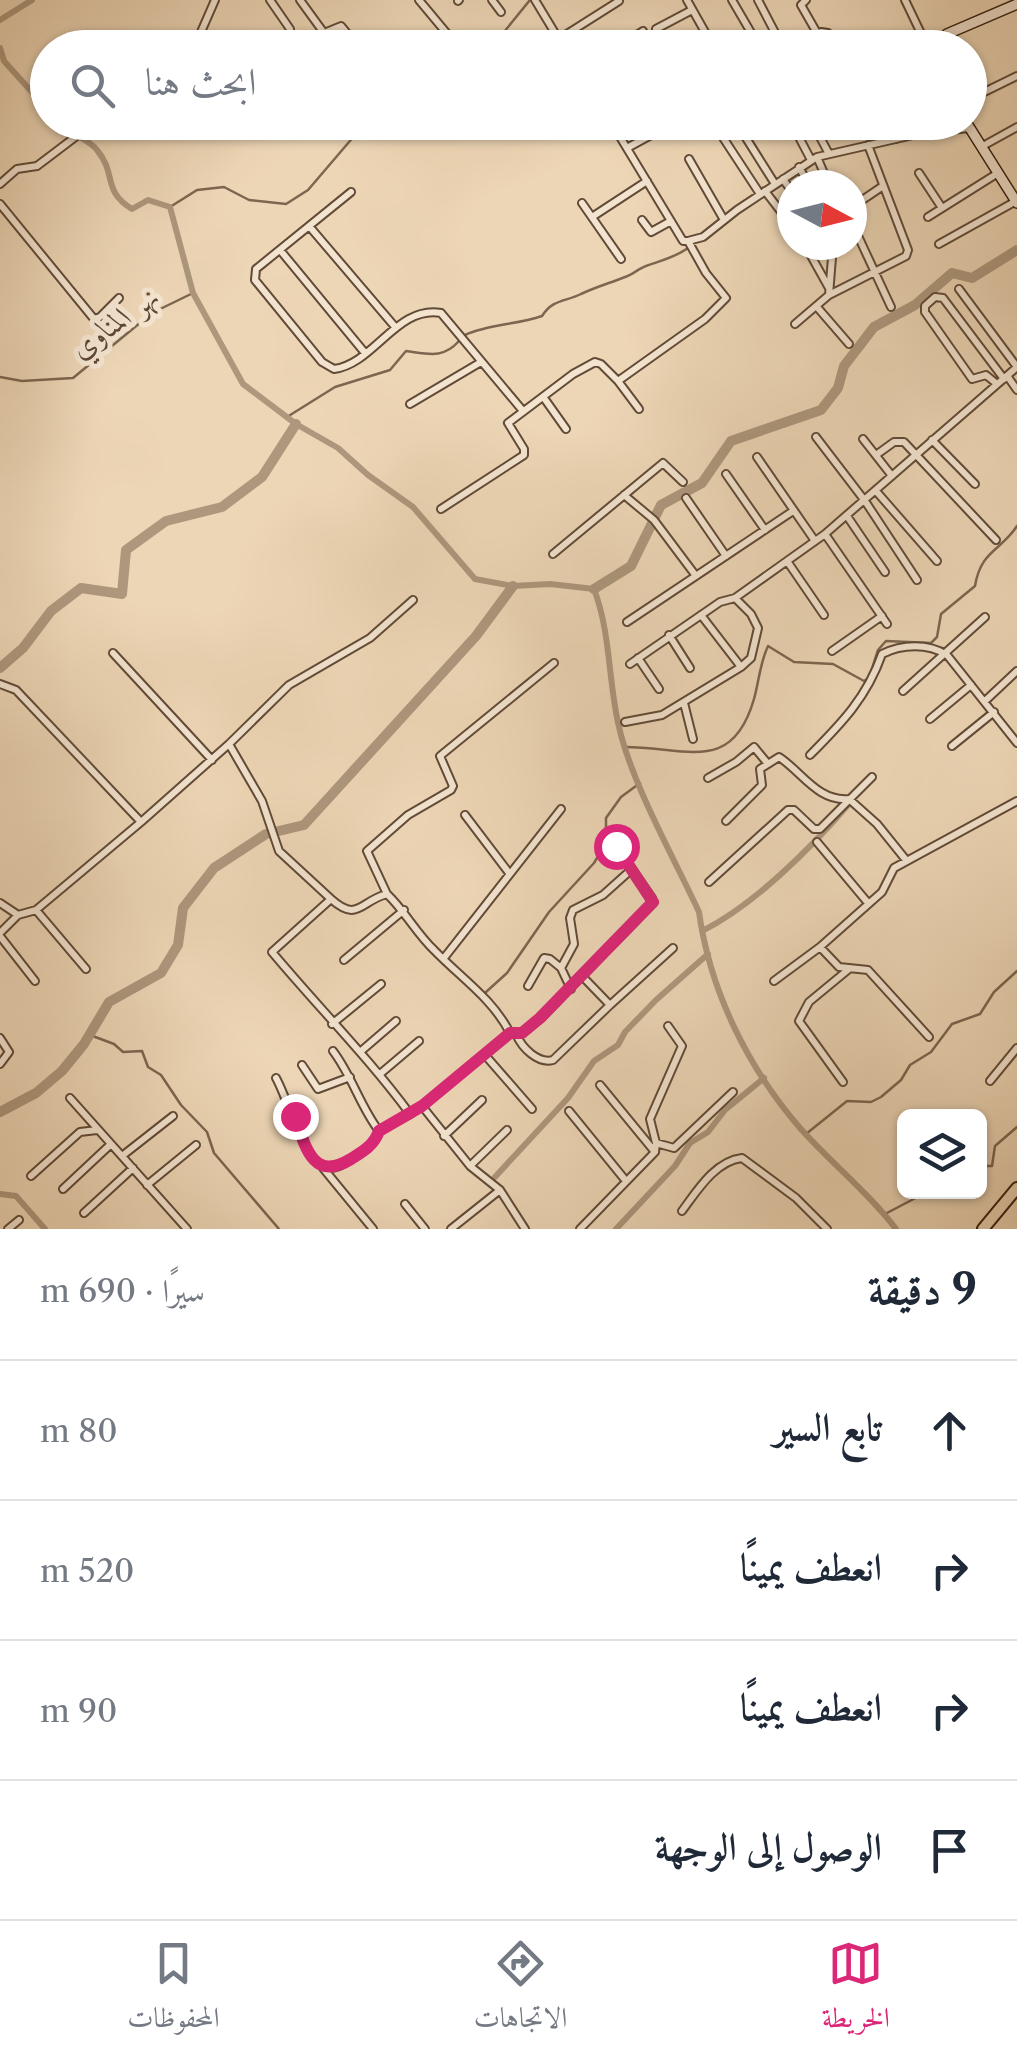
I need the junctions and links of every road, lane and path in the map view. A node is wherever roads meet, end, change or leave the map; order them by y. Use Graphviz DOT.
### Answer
graph roads {
  1 [pos="215,0"];
  2 [pos="270,0"];
  3 [pos="300,0"];
  4 [pos="419,0"];
  5 [pos="492,0"];
  6 [pos="687,0"];
  7 [pos="732,0"];
  8 [pos="758,0"];
  9 [pos="904,0"];
  10 [pos="537,1"];
  11 [pos="615,2"];
  12 [pos="802,2"];
  13 [pos="1017,4"];
  14 [pos="692,10"];
  15 [pos="501,12"];
  16 [pos="656,29"];
  17 [pos="202,30"];
  18 [pos="290,30"];
  19 [pos="323,30"];
  20 [pos="444,30"];
  21 [pos="555,30"];
  22 [pos="573,30"];
  23 [pos="704,30"];
  24 [pos="750,30"];
  25 [pos="772,30"];
  26 [pos="816,30"];
  27 [pos="921,30"];
  28 [pos="955,30"];
  29 [pos="1017,76"];
  30 [pos="987,91"];
  31 [pos="1017,127"];
  32 [pos="71,140"];
  33 [pos="622,140"];
  34 [pos="642,140"];
  35 [pos="725,140"];
  36 [pos="747,140"];
  37 [pos="802,140"];
  38 [pos="822,140"];
  39 [pos="891,140"];
  40 [pos="977,140"];
  41 [pos="868,145"];
  42 [pos="981,147"];
  43 [pos="627,148"];
  44 [pos="829,154"];
  45 [pos="814,158"];
  46 [pos="689,159"];
  47 [pos="799,167"];
  48 [pos="795,170"];
  49 [pos="801,170"];
  50 [pos="821,170"];
  51 [pos="0,172"];
  52 [pos="919,173"];
  53 [pos="998,173"];
  54 [pos="647,181"];
  55 [pos="3,182"];
  56 [pos="775,184"];
  57 [pos="882,186"];
  58 [pos="352,192"];
  59 [pos="763,192"];
  60 [pos="867,196"];
  61 [pos="1016,199"];
  62 [pos="0,204"];
  63 [pos="582,204"];
  64 [pos="777,208"];
  65 [pos="942,208"];
  66 [pos="592,217"];
  67 [pos="928,217"];
  68 [pos="642,220"];
  69 [pos="724,220"];
  70 [pos="672,221"];
  71 [pos="309,226"];
  72 [pos="688,241"];
  73 [pos="940,244"];
  74 [pos="280,250"];
  75 [pos="867,257"];
  76 [pos="621,259"];
  77 [pos="813,260"];
  78 [pos="832,260"];
  79 [pos="874,273"];
  80 [pos="959,289"];
  81 [pos="829,292"];
  82 [pos="119,298"];
  83 [pos="817,307"];
  84 [pos="892,307"];
  85 [pos="794,324"];
  86 [pos="396,328"];
  87 [pos="849,344"];
  88 [pos="364,352"];
  89 [pos="480,362"];
  90 [pos="1003,380"];
  91 [pos="618,382"];
  92 [pos="1017,390"];
  93 [pos="544,398"];
  94 [pos="410,404"];
  95 [pos="639,409"];
  96 [pos="523,411"];
  97 [pos="566,429"];
  98 [pos="816,437"];
  99 [pos="863,439"];
  100 [pos="932,440"];
  101 [pos="917,454"];
  102 [pos="876,455"];
  103 [pos="757,457"];
  104 [pos="726,474"];
  105 [pos="892,476"];
  106 [pos="683,482"];
  107 [pos="975,484"];
  108 [pos="876,491"];
  109 [pos="624,495"];
  110 [pos="686,498"];
  111 [pos="865,501"];
  112 [pos="441,508"];
  113 [pos="793,511"];
  114 [pos="847,516"];
  115 [pos="765,530"];
  116 [pos="825,534"];
  117 [pos="996,540"];
  118 [pos="815,541"];
  119 [pos="553,554"];
  120 [pos="726,556"];
  121 [pos="787,561"];
  122 [pos="937,561"];
  123 [pos="885,572"];
  124 [pos="696,576"];
  125 [pos="917,580"];
  126 [pos="735,598"];
  127 [pos="414,600"];
  128 [pos="701,615"];
  129 [pos="824,616"];
  130 [pos="882,616"];
  131 [pos="986,618"];
  132 [pos="627,622"];
  133 [pos="887,624"];
  134 [pos="670,636"];
  135 [pos="832,651"];
  136 [pos="113,653"];
  137 [pos="947,654"];
  138 [pos="638,658"];
  139 [pos="554,663"];
  140 [pos="630,664"];
  141 [pos="741,667"];
  142 [pos="690,668"];
  143 [pos="1017,671"];
  144 [pos="0,684"];
  145 [pos="972,684"];
  146 [pos="659,690"];
  147 [pos="903,691"];
  148 [pos="985,701"];
  149 [pos="684,704"];
  150 [pos="994,712"];
  151 [pos="930,719"];
  152 [pos="625,722"];
  153 [pos="692,739"];
  154 [pos="1017,743"];
  155 [pos="229,744"];
  156 [pos="952,746"];
  157 [pos="810,755"];
  158 [pos="212,760"];
  159 [pos="768,764"];
  160 [pos="872,777"];
  161 [pos="708,778"];
  162 [pos="849,799"];
  163 [pos="1017,801"];
  164 [pos="561,809"];
  165 [pos="466,815"];
  166 [pos="726,821"];
  167 [pos="141,822"];
  168 [pos="817,842"];
  169 [pos="616,846"];
  170 [pos="906,860"];
  171 [pos="632,869"];
  172 [pos="508,873"];
  173 [pos="709,882"];
  174 [pos="387,894"];
  175 [pos="331,899"];
  176 [pos="0,903"];
  177 [pos="868,903"];
  178 [pos="36,910"];
  179 [pos="404,910"];
  180 [pos="18,915"];
  181 [pos="0,934"];
  182 [pos="820,947"];
  183 [pos="673,948"];
  184 [pos="444,958"];
  185 [pos="344,960"];
  186 [pos="561,968"];
  187 [pos="849,968"];
  188 [pos="86,970"];
  189 [pos="583,977"];
  190 [pos="36,980"];
  191 [pos="774,981"];
  192 [pos="381,984"];
  193 [pos="528,986"];
  194 [pos="571,989"];
  195 [pos="610,1005"];
  196 [pos="396,1022"];
  197 [pos="332,1024"];
  198 [pos="668,1026"];
  199 [pos="513,1034"];
  200 [pos="929,1037"];
  201 [pos="0,1038"];
  202 [pos="419,1041"];
  203 [pos="1017,1048"];
  204 [pos="333,1051"];
  205 [pos="360,1052"];
  206 [pos="484,1055"];
  207 [pos="0,1064"];
  208 [pos="302,1065"];
  209 [pos="380,1074"];
  210 [pos="350,1077"];
  211 [pos="276,1078"];
  212 [pos="990,1081"];
  213 [pos="842,1082"];
  214 [pos="600,1085"];
  215 [pos="733,1092"];
  216 [pos="70,1098"];
  217 [pos="482,1100"];
  218 [pos="422,1106"];
  219 [pos="532,1109"];
  220 [pos="569,1111"];
  221 [pos="410,1114"];
  222 [pos="173,1116"];
  223 [pos="98,1130"];
  224 [pos="507,1130"];
  225 [pos="379,1131"];
  226 [pos="444,1136"];
  227 [pos="111,1144"];
  228 [pos="196,1145"];
  229 [pos="655,1148"];
  230 [pos="122,1156"];
  231 [pos="470,1166"];
  232 [pos="322,1167"];
  233 [pos="133,1168"];
  234 [pos="30,1176"];
  235 [pos="626,1181"];
  236 [pos="147,1184"];
  237 [pos="1017,1188"];
  238 [pos="63,1190"];
  239 [pos="500,1190"];
  240 [pos="1017,1198"];
  241 [pos="405,1204"];
  242 [pos="682,1211"];
  243 [pos="84,1213"];
  244 [pos="19,1220"];
  245 [pos="8,1229"];
  246 [pos="187,1229"];
  247 [pos="374,1229"];
  248 [pos="425,1229"];
  249 [pos="451,1229"];
  250 [pos="524,1229"];
  251 [pos="580,1229"];
  252 [pos="827,1229"];
  253 [pos="983,1229"];
  254 [pos="991,1229"];
  1 -- 17 [label="street"];
  2 -- 18 [label="street"];
  3 -- 19 [label="street"];
  4 -- 20 [label="street"];
  5 -- 15 [label="street"];
  6 -- 14 [label="street"];
  7 -- 24 [label="street"];
  8 -- 25 [label="street"];
  9 -- 27 [label="street"];
  10 -- 21 [label="street"];
  11 -- 22 [label="street"];
  12 -- 26 [label="street"];
  13 -- 28 [label="main road"];
  14 -- 16 [label="street"];
  14 -- 23 [label="street"];
  29 -- 30 [label="street"];
  31 -- 42 [label="street"];
  32 -- 55 [label="street"];
  33 -- 43 [label="street"];
  34 -- 43 [label="street"];
  35 -- 59 [label="street"];
  36 -- 56 [label="street"];
  37 -- 45 [label="street"];
  38 -- 44 [label="street"];
  39 -- 41 [label="street"];
  40 -- 42 [label="main road"];
  41 -- 44 [label="street"];
  41 -- 57 [label="street"];
  42 -- 53 [label="main road"];
  43 -- 54 [label="street"];
  44 -- 45 [label="street"];
  45 -- 47 [label="street"];
  45 -- 50 [label="street"];
  46 -- 69 [label="street"];
  47 -- 48 [label="street"];
  47 -- 49 [label="street"];
  51 -- 55 [label="street"];
  52 -- 65 [label="street"];
  53 -- 61 [label="main road"];
  53 -- 65 [label="street"];
  54 -- 66 [label="street"];
  54 -- 70 [label="street"];
  56 -- 59 [label="street"];
  57 -- 60 [label="street"];
  57 -- 79 [label="street"];
  58 -- 71 [label="street"];
  59 -- 64 [label="street"];
  59 -- 69 [label="street"];
  61 -- 73 [label="street"];
  62 -- 82 [label="street"];
  63 -- 66 [label="street"];
  65 -- 67 [label="street"];
  66 -- 76 [label="street"];
  68 -- 70 [label="street"];
  69 -- 72 [label="street"];
  70 -- 72 [label="street"];
  71 -- 74 [label="street"];
  71 -- 86 [label="street"];
  72 -- 91 [label="street"];
  74 -- 88 [label="street"];
  74 -- 88 [label="street"];
  75 -- 79 [label="street"];
  77 -- 81 [label="street"];
  78 -- 81 [label="street"];
  79 -- 81 [label="street"];
  79 -- 84 [label="street"];
  80 -- 90 [label="street"];
  81 -- 83 [label="street"];
  83 -- 85 [label="street"];
  83 -- 87 [label="street"];
  86 -- 88 [label="street"];
  86 -- 89 [label="street"];
  89 -- 94 [label="street"];
  89 -- 96 [label="street"];
  90 -- 90 [label="street"];
  90 -- 92 [label="street"];
  90 -- 100 [label="street"];
  91 -- 93 [label="street"];
  91 -- 95 [label="street"];
  93 -- 96 [label="street"];
  93 -- 97 [label="street"];
  96 -- 112 [label="street"];
  98 -- 111 [label="street"];
  99 -- 102 [label="street"];
  100 -- 101 [label="street"];
  100 -- 107 [label="street"];
  101 -- 102 [label="street"];
  101 -- 105 [label="street"];
  101 -- 117 [label="street"];
  102 -- 105 [label="street"];
  103 -- 113 [label="street"];
  104 -- 115 [label="street"];
  105 -- 108 [label="street"];
  106 -- 109 [label="street"];
  108 -- 111 [label="street"];
  108 -- 122 [label="street"];
  109 -- 119 [label="street"];
  109 -- 124 [label="street"];
  110 -- 120 [label="street"];
  111 -- 114 [label="street"];
  111 -- 125 [label="street"];
  113 -- 115 [label="street"];
  113 -- 118 [label="street"];
  114 -- 116 [label="street"];
  114 -- 123 [label="street"];
  115 -- 120 [label="street"];
  116 -- 118 [label="street"];
  116 -- 130 [label="street"];
  118 -- 121 [label="street"];
  120 -- 124 [label="street"];
  121 -- 126 [label="street"];
  121 -- 129 [label="street"];
  124 -- 132 [label="street"];
  126 -- 128 [label="street"];
  126 -- 141 [label="street"];
  127 -- 155 [label="street"];
  128 -- 134 [label="street"];
  128 -- 141 [label="street"];
  130 -- 133 [label="street"];
  130 -- 135 [label="street"];
  131 -- 137 [label="street"];
  134 -- 138 [label="street"];
  134 -- 142 [label="street"];
  136 -- 158 [label="street"];
  137 -- 145 [label="street"];
  137 -- 147 [label="street"];
  137 -- 157 [label="street"];
  138 -- 140 [label="street"];
  138 -- 146 [label="street"];
  139 -- 174 [label="street"];
  141 -- 149 [label="street"];
  143 -- 148 [label="street"];
  144 -- 167 [label="street"];
  145 -- 148 [label="street"];
  145 -- 151 [label="street"];
  148 -- 150 [label="street"];
  149 -- 152 [label="street"];
  149 -- 153 [label="street"];
  150 -- 154 [label="street"];
  150 -- 156 [label="street"];
  155 -- 158 [label="street"];
  155 -- 175 [label="street"];
  158 -- 167 [label="street"];
  159 -- 161 [label="street"];
  159 -- 162 [label="street"];
  159 -- 166 [label="street"];
  160 -- 162 [label="street"];
  162 -- 170 [label="street"];
  162 -- 173 [label="street"];
  163 -- 170 [label="street"];
  164 -- 172 [label="street"];
  165 -- 172 [label="street"];
  167 -- 178 [label="street"];
  168 -- 177 [label="street"];
  169 -- 171 [label="street"];
  170 -- 177 [label="street"];
  171 -- 186 [label="street"];
  171 -- 189 [label="street"];
  172 -- 184 [label="street"];
  174 -- 175 [label="street"];
  174 -- 179 [label="street"];
  175 -- 197 [label="street"];
  176 -- 180 [label="street"];
  177 -- 182 [label="street"];
  178 -- 180 [label="street"];
  178 -- 188 [label="street"];
  179 -- 184 [label="street"];
  179 -- 185 [label="street"];
  180 -- 181 [label="street"];
  181 -- 190 [label="street"];
  182 -- 187 [label="street"];
  182 -- 191 [label="street"];
  183 -- 195 [label="street"];
  184 -- 199 [label="street"];
  186 -- 193 [label="street"];
  186 -- 194 [label="street"];
  187 -- 200 [label="street"];
  187 -- 213 [label="street"];
  189 -- 194 [label="street"];
  189 -- 195 [label="street"];
  192 -- 197 [label="street"];
  194 -- 199 [label="street"];
  195 -- 199 [label="street"];
  196 -- 205 [label="street"];
  197 -- 205 [label="street"];
  198 -- 229 [label="street"];
  199 -- 206 [label="street"];
  201 -- 207 [label="street"];
  202 -- 209 [label="street"];
  203 -- 212 [label="street"];
  204 -- 210 [label="street"];
  205 -- 209 [label="street"];
  206 -- 218 [label="street"];
  206 -- 219 [label="street"];
  208 -- 210 [label="street"];
  209 -- 221 [label="street"];
  210 -- 225 [label="street"];
  211 -- 232 [label="street"];
  214 -- 229 [label="street"];
  215 -- 229 [label="street"];
  216 -- 223 [label="street"];
  217 -- 226 [label="street"];
  218 -- 221 [label="street"];
  218 -- 226 [label="street"];
  220 -- 235 [label="street"];
  221 -- 225 [label="street"];
  222 -- 230 [label="street"];
  223 -- 227 [label="street"];
  223 -- 234 [label="street"];
  224 -- 231 [label="street"];
  225 -- 232 [label="street"];
  226 -- 231 [label="street"];
  227 -- 230 [label="street"];
  227 -- 238 [label="street"];
  228 -- 236 [label="street"];
  229 -- 235 [label="street"];
  230 -- 233 [label="street"];
  231 -- 239 [label="street"];
  232 -- 247 [label="street"];
  233 -- 236 [label="street"];
  233 -- 243 [label="street"];
  235 -- 251 [label="street"];
  236 -- 246 [label="street"];
  237 -- 253 [label="main road"];
  239 -- 249 [label="street"];
  239 -- 250 [label="street"];
  240 -- 254 [label="main road"];
  241 -- 248 [label="street"];
  242 -- 252 [label="street"];
  244 -- 245 [label="street"];
}
